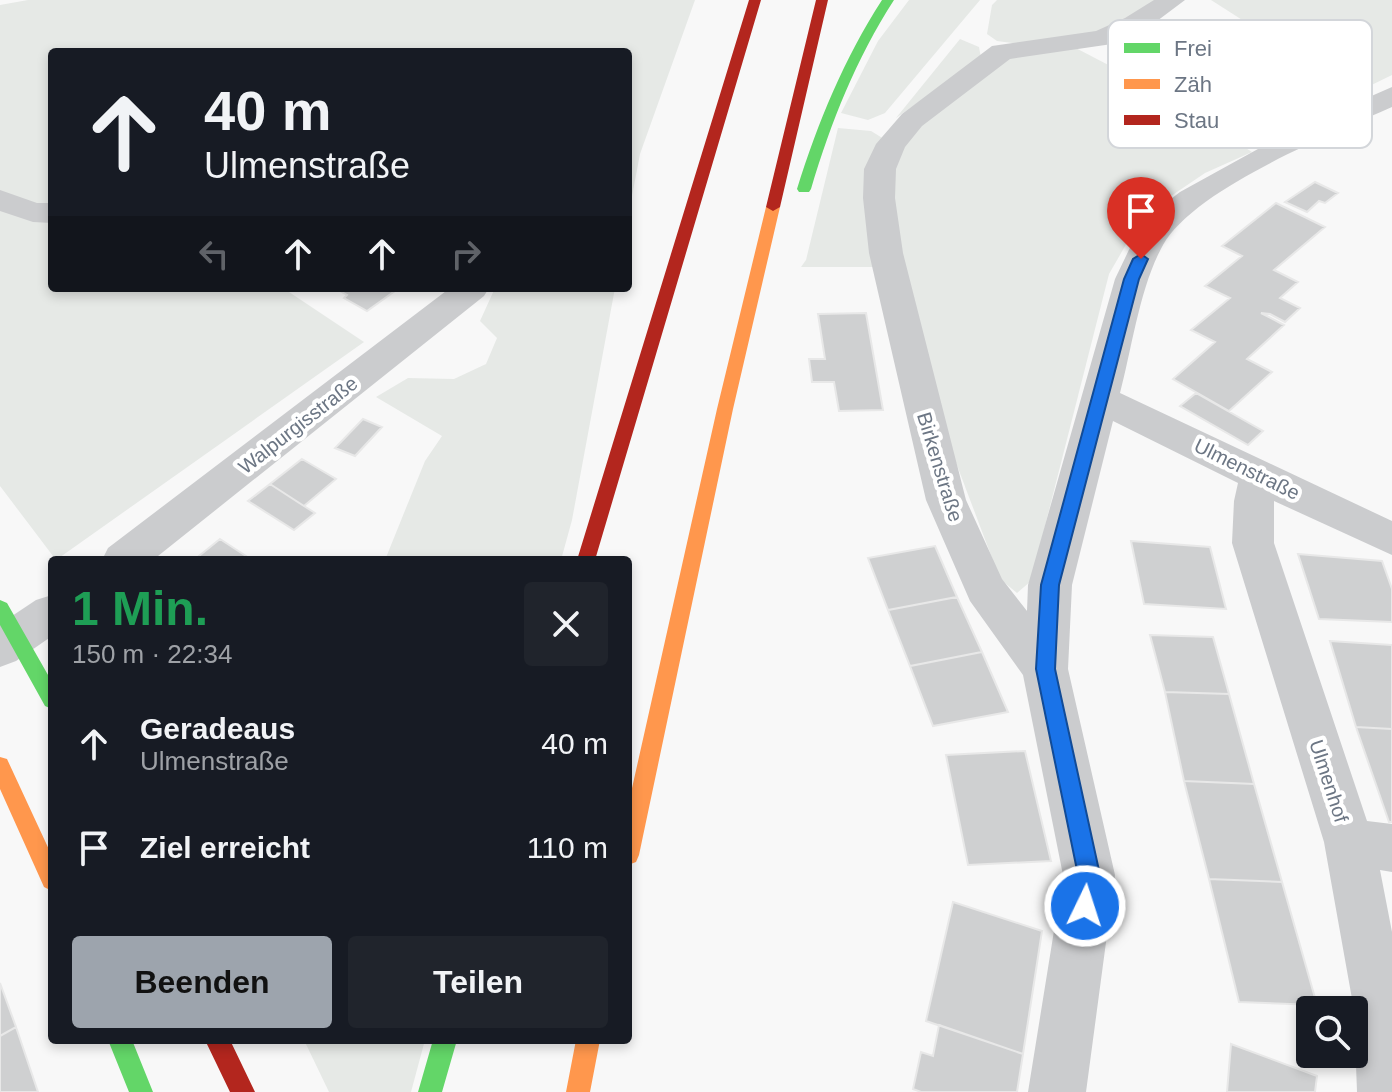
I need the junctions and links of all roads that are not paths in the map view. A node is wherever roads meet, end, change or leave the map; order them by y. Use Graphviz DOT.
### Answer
graph roads {
  1 [pos="755,0"];
  2 [pos="822,0"];
  3 [pos="888,0"];
  4 [pos="1172,0"];
  5 [pos="1141,20"];
  6 [pos="1108,35"];
  7 [pos="1392,96"];
  8 [pos="1372,106"];
  9 [pos="1286,148"];
  10 [pos="0,200"];
  11 [pos="799,206"];
  12 [pos="48,213"];
  13 [pos="790,225"];
  14 [pos="757,274"];
  15 [pos="467,292"];
  16 [pos="1102,400"];
  17 [pos="1260,476"];
  18 [pos="1392,539"];
  19 [pos="128,556"];
  20 [pos="587,556"];
  21 [pos="17,627"];
  22 [pos="1045,669"];
  23 [pos="48,692"];
  24 [pos="0,766"];
  25 [pos="632,837"];
  26 [pos="1370,845"];
  27 [pos="48,871"];
  28 [pos="122,1044"];
  29 [pos="219,1044"];
  30 [pos="444,1044"];
  31 [pos="587,1044"];
  32 [pos="1388,1073"];
  33 [pos="141,1092"];
  34 [pos="243,1092"];
  35 [pos="430,1092"];
  36 [pos="578,1092"];
  37 [pos="1057,1092"];
  1 -- 20 [label="main road"];
  2 -- 14 [label="main road"];
  3 -- 11 [label="main road"];
  4 -- 5 [label="street, Birkenstraße"];
  6 -- 22 [label="street, Birkenstraße"];
  7 -- 8 [label="street"];
  9 -- 16 [label="street"];
  10 -- 12 [label="street"];
  13 -- 14 [label="main road"];
  14 -- 25 [label="main road"];
  15 -- 19 [label="street, Walpurgisstraße"];
  16 -- 17 [label="street, Ulmenstraße"];
  16 -- 22 [label="street"];
  17 -- 18 [label="street, Ulmenstraße"];
  17 -- 26 [label="street, Ulmenhof"];
  21 -- 23 [label="main road"];
  22 -- 37 [label="street, Birkenstraße"];
  24 -- 27 [label="main road"];
  26 -- 32 [label="street, Ulmenhof"];
  28 -- 33 [label="main road"];
  29 -- 34 [label="main road"];
  30 -- 35 [label="main road"];
  31 -- 36 [label="main road"];
}
